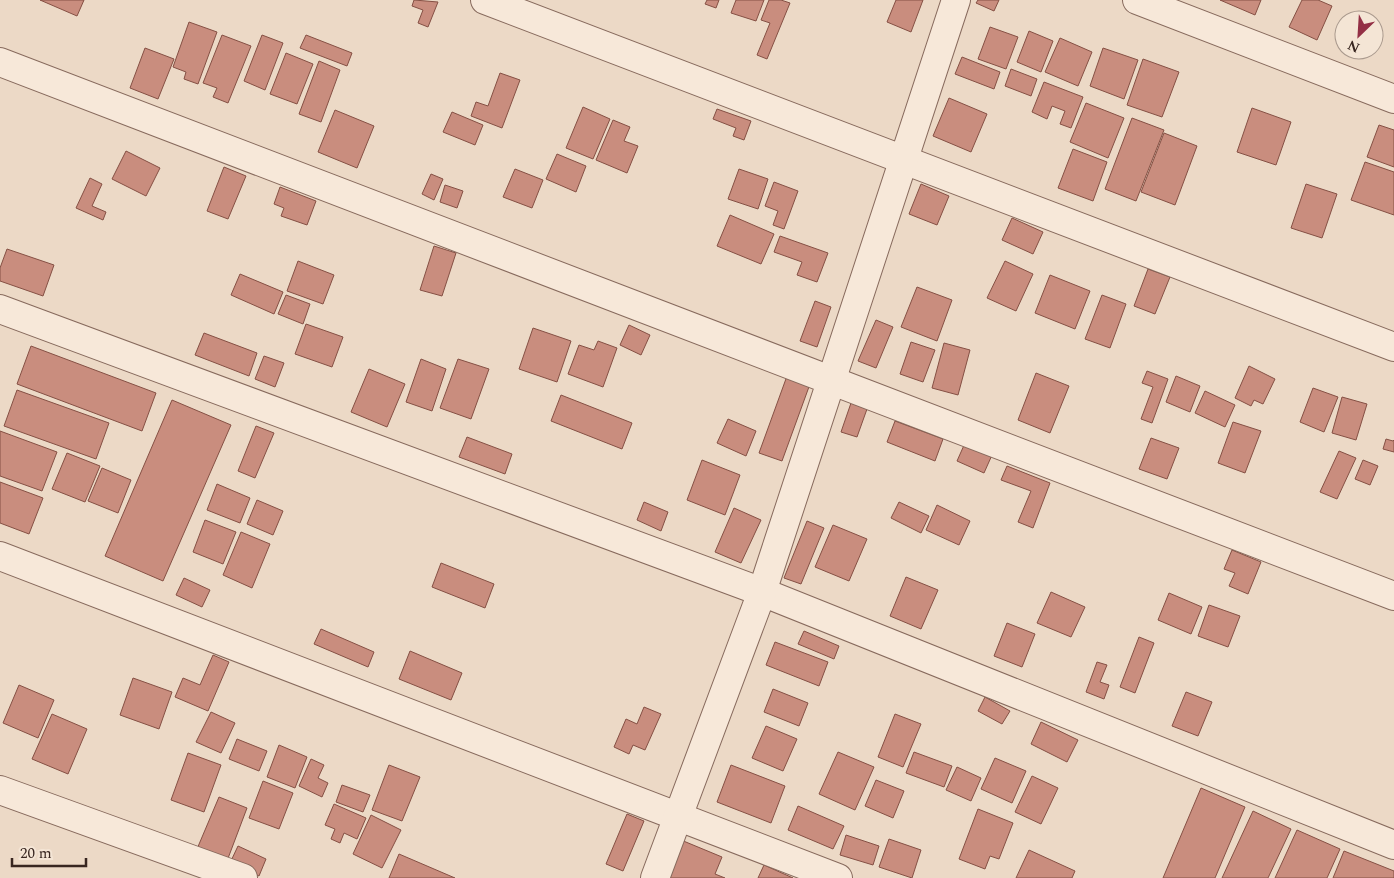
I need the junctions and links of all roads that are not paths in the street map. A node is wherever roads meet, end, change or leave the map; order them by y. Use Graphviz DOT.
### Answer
graph roads {
  1 [pos="485,0"];
  2 [pos="956,0"];
  3 [pos="1137,0"];
  4 [pos="0,62"];
  5 [pos="1394,99"];
  6 [pos="904,160"];
  7 [pos="0,309"];
  8 [pos="1394,347"];
  9 [pos="832,379"];
  10 [pos="0,556"];
  11 [pos="762,592"];
  12 [pos="1394,596"];
  13 [pos="0,790"];
  14 [pos="678,815"];
  15 [pos="1394,845"];
  16 [pos="242,878"];
  17 [pos="655,878"];
  18 [pos="838,878"];
  1 -- 6 [label="street"];
  2 -- 6 [label="street"];
  3 -- 5 [label="street"];
  4 -- 9 [label="street"];
  6 -- 8 [label="street"];
  6 -- 9 [label="street"];
  7 -- 11 [label="street"];
  9 -- 11 [label="street"];
  9 -- 12 [label="street"];
  10 -- 14 [label="street"];
  11 -- 14 [label="street"];
  11 -- 15 [label="street"];
  13 -- 16 [label="street"];
  14 -- 17 [label="street"];
  14 -- 18 [label="street"];
}
